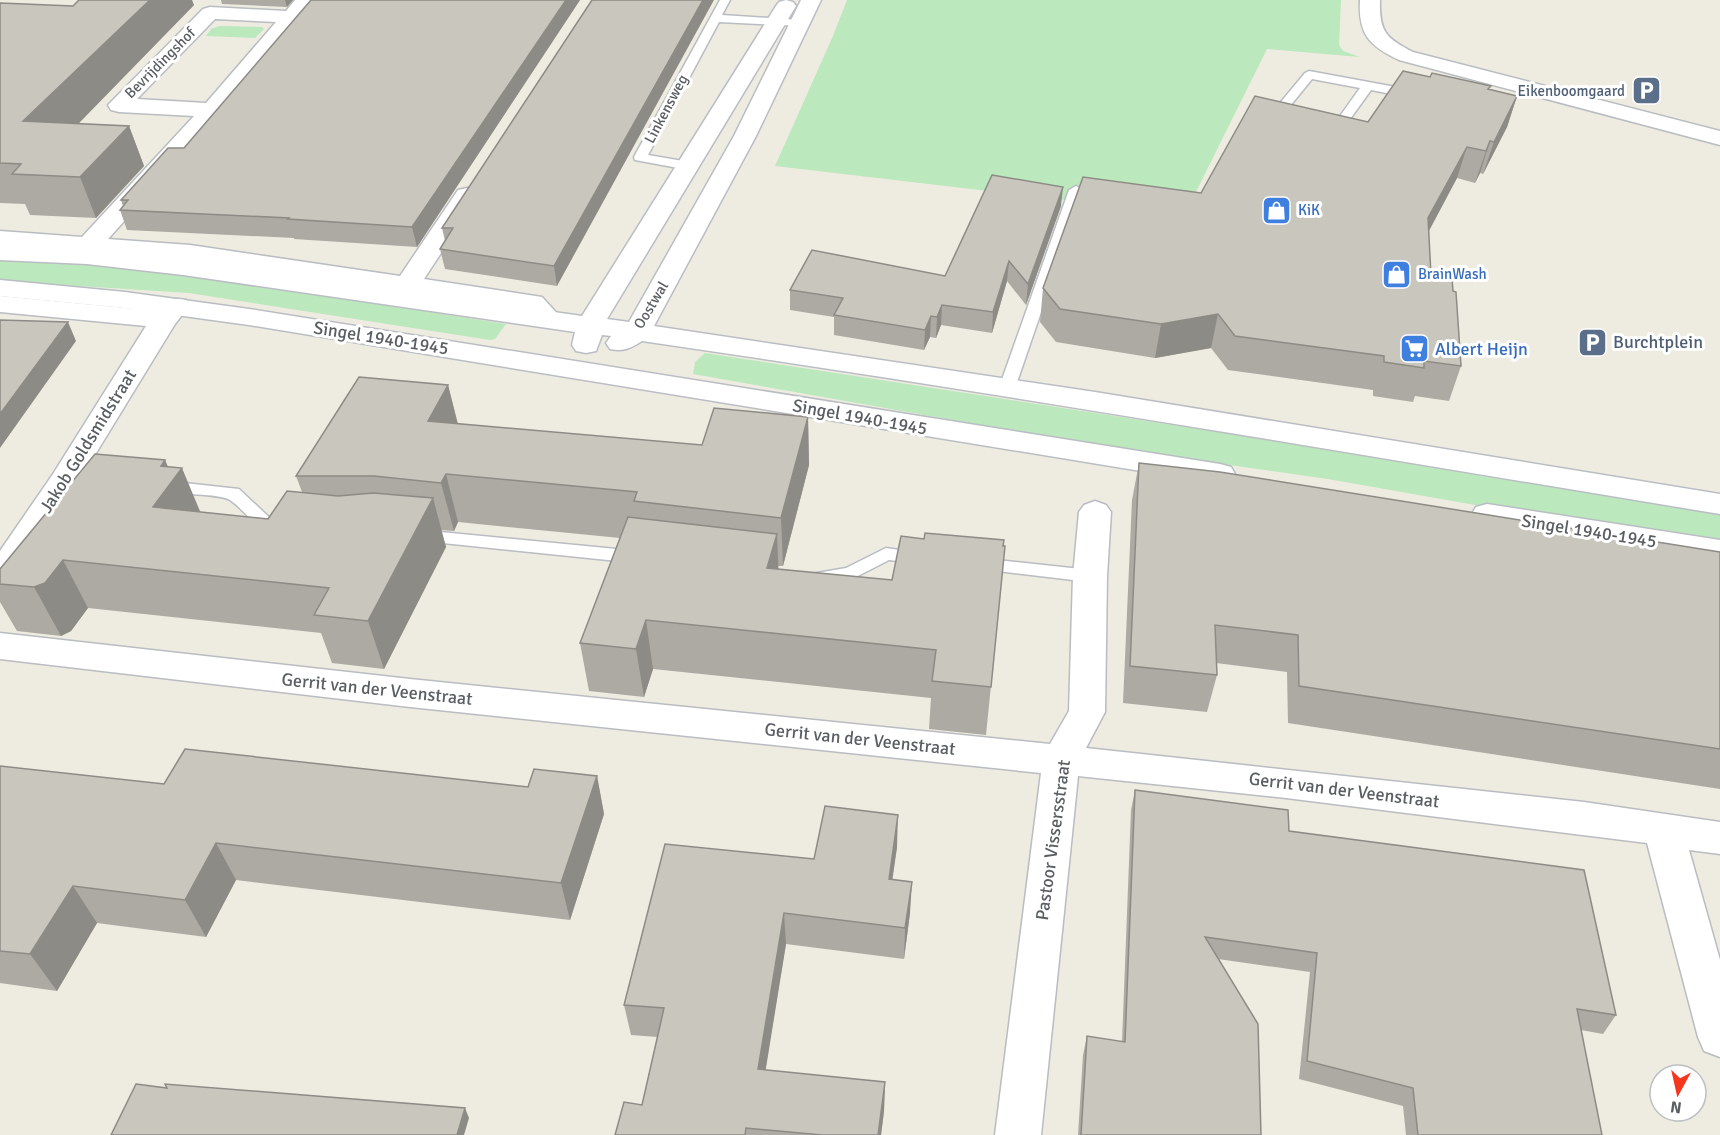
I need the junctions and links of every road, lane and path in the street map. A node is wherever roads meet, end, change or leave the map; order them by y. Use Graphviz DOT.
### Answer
graph roads {
  1 [pos="725,0"];
  2 [pos="1370,0"];
  3 [pos="299,9"];
  4 [pos="794,11"];
  5 [pos="715,18"];
  6 [pos="1368,86"];
  7 [pos="1421,96"];
  8 [pos="212,110"];
  9 [pos="1295,122"];
  10 [pos="1315,126"];
  11 [pos="1720,138"];
  12 [pos="689,166"];
  13 [pos="479,177"];
  14 [pos="1076,190"];
  15 [pos="0,239"];
  16 [pos="90,244"];
  17 [pos="0,252"];
  18 [pos="408,284"];
  19 [pos="0,288"];
  20 [pos="0,304"];
  21 [pos="170,313"];
  22 [pos="548,319"];
  23 [pos="590,325"];
  24 [pos="638,331"];
  25 [pos="582,370"];
  26 [pos="1007,388"];
  27 [pos="1252,479"];
  28 [pos="152,486"];
  29 [pos="1720,504"];
  30 [pos="1464,512"];
  31 [pos="1095,513"];
  32 [pos="297,530"];
  33 [pos="399,534"];
  34 [pos="1720,551"];
  35 [pos="652,559"];
  36 [pos="943,560"];
  37 [pos="5,563"];
  38 [pos="966,563"];
  39 [pos="796,576"];
  40 [pos="1090,576"];
  41 [pos="0,646"];
  42 [pos="1061,759"];
  43 [pos="1663,828"];
  44 [pos="1720,838"];
  45 [pos="1720,1037"];
  46 [pos="1018,1135"];
  1 -- 5 [label="lane, Linkensweg"];
  2 -- 11 [label="street"];
  3 -- 8 [label="street, Bevrijdingshof"];
  3 -- 8 [label="street, Bevrijdingshof"];
  4 -- 5 [label="lane"];
  4 -- 12 [label="street"];
  4 -- 24 [label="street, Oostwal"];
  5 -- 12 [label="lane, Linkensweg"];
  6 -- 7 [label="lane"];
  6 -- 9 [label="lane"];
  6 -- 10 [label="lane"];
  8 -- 16 [label="street, Bevrijdingshof"];
  12 -- 23 [label="street"];
  13 -- 18 [label="street"];
  14 -- 26 [label="lane"];
  15 -- 16 [label="street"];
  16 -- 18 [label="street"];
  17 -- 22 [label="street"];
  18 -- 22 [label="street"];
  19 -- 21 [label="street, Singel 1940-1945"];
  20 -- 21 [label="street, Singel 1940-1945"];
  21 -- 25 [label="street, Singel 1940-1945"];
  21 -- 37 [label="street, Jakob Goldsmidstraat"];
  22 -- 23 [label="street"];
  23 -- 24 [label="street"];
  23 -- 25 [label="street"];
  24 -- 25 [label="street, Oostwal"];
  24 -- 26 [label="street"];
  25 -- 27 [label="street, Singel 1940-1945"];
  26 -- 29 [label="street"];
  28 -- 32 [label="lane"];
  30 -- 34 [label="street, Singel 1940-1945"];
  31 -- 40 [label="street, Pastoor Vissersstraat"];
  33 -- 35 [label="lane"];
  36 -- 39 [label="lane"];
  38 -- 40 [label="lane"];
  40 -- 42 [label="street, Pastoor Vissersstraat"];
  41 -- 42 [label="street, Gerrit van der Veenstraat"];
  42 -- 43 [label="street, Gerrit van der Veenstraat"];
  42 -- 46 [label="street, Pastoor Vissersstraat"];
  43 -- 44 [label="street, Gerrit van der Veenstraat"];
  43 -- 45 [label="street"];
}
